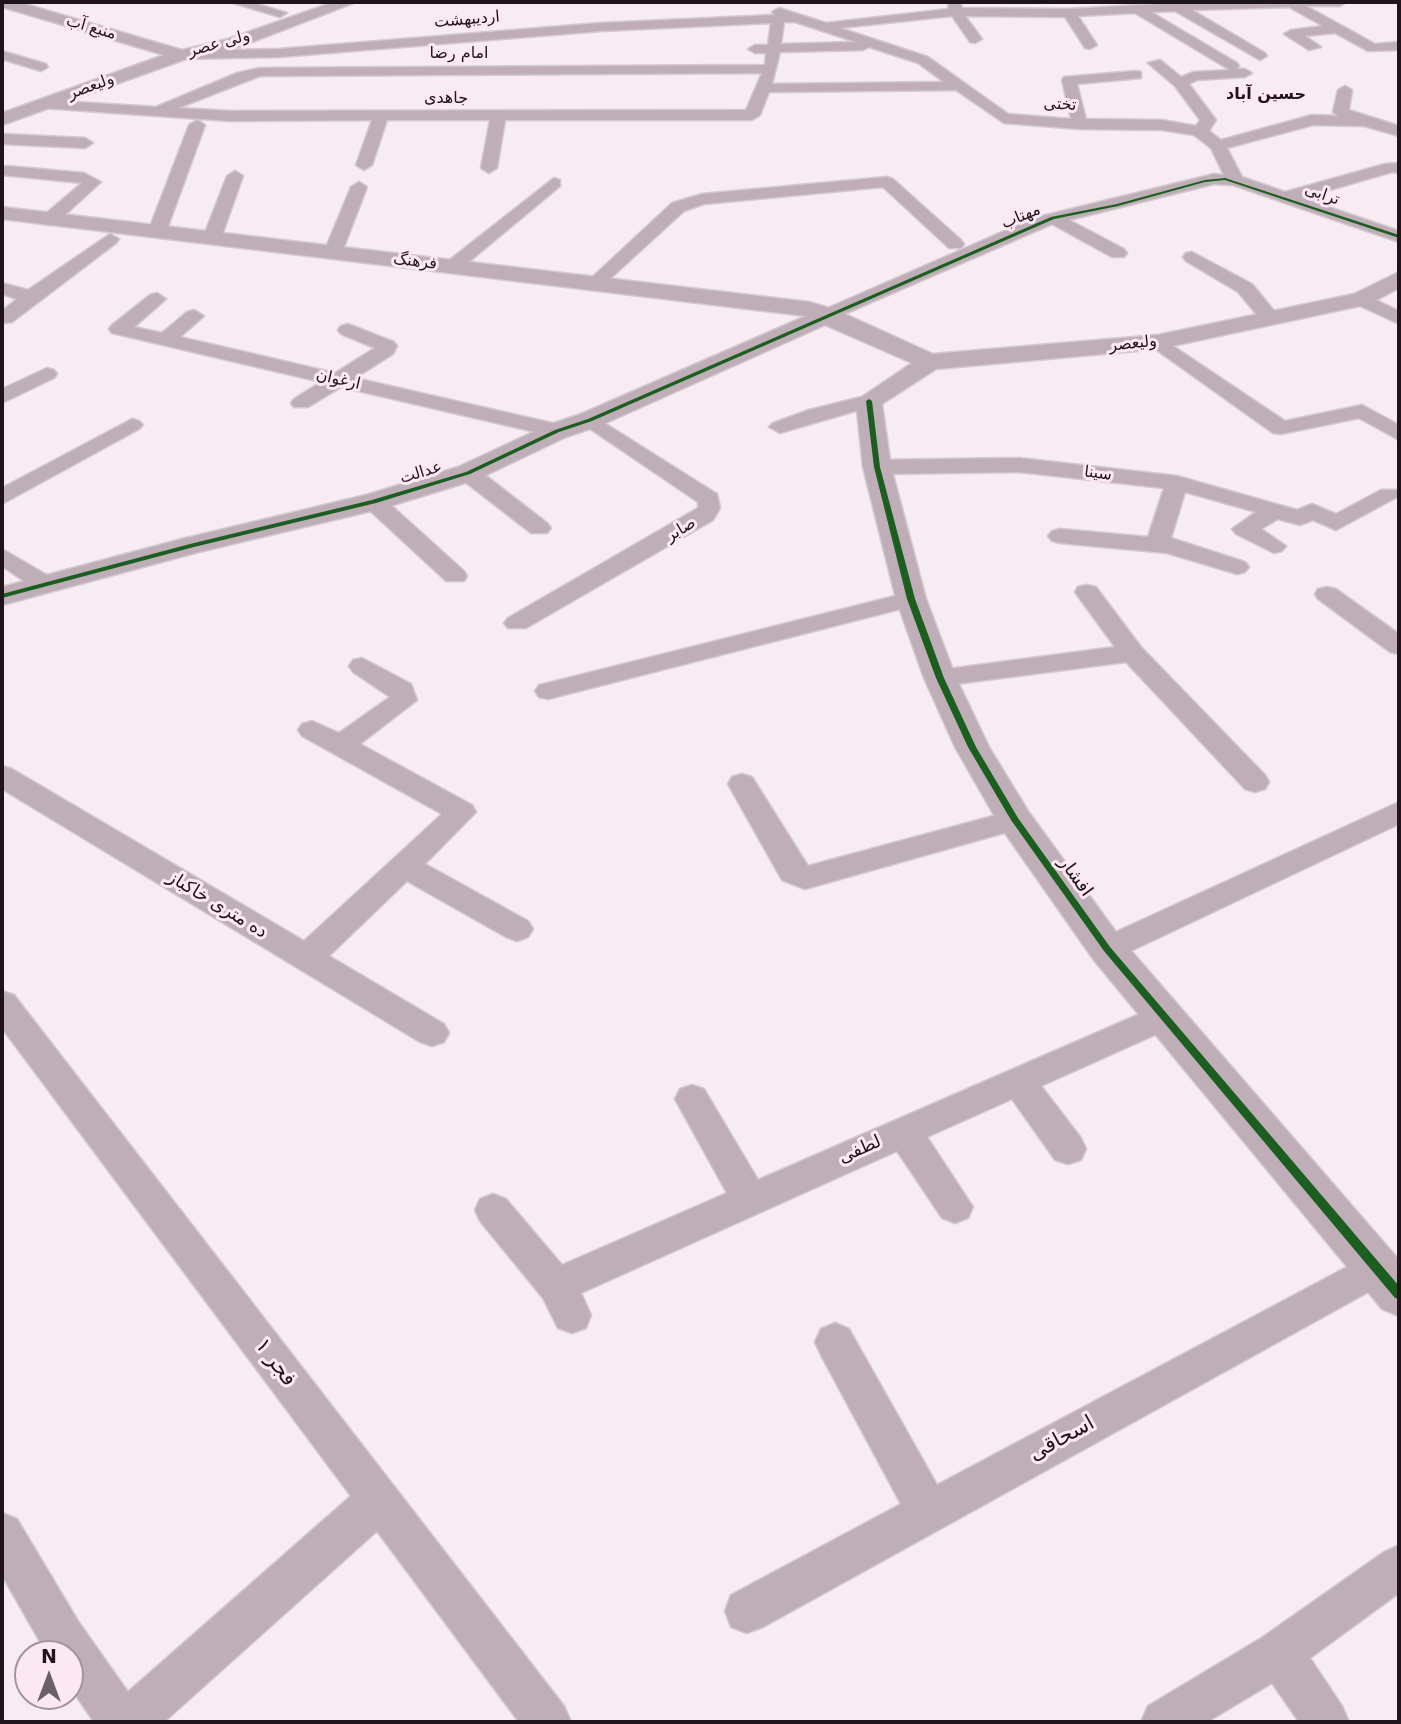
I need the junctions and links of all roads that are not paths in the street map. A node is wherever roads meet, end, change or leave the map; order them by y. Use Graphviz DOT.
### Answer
graph roads {
  1 [pos="2,2"];
  2 [pos="236,2"];
  3 [pos="313,2"];
  4 [pos="348,2"];
  5 [pos="1340,2"];
  6 [pos="1289,3"];
  7 [pos="759,6"];
  8 [pos="955,7"];
  9 [pos="1180,7"];
  10 [pos="858,10"];
  11 [pos="1140,11"];
  12 [pos="280,13"];
  13 [pos="1069,13"];
  14 [pos="797,18"];
  15 [pos="884,19"];
  16 [pos="778,21"];
  17 [pos="824,26"];
  18 [pos="1339,28"];
  19 [pos="975,38"];
  20 [pos="877,44"];
  21 [pos="1090,45"];
  22 [pos="1399,46"];
  23 [pos="1314,47"];
  24 [pos="773,48"];
  25 [pos="738,49"];
  26 [pos="2,55"];
  27 [pos="181,55"];
  28 [pos="1259,56"];
  29 [pos="1155,63"];
  30 [pos="41,67"];
  31 [pos="771,69"];
  32 [pos="1136,75"];
  33 [pos="1187,80"];
  34 [pos="956,86"];
  35 [pos="764,88"];
  36 [pos="1346,90"];
  37 [pos="43,104"];
  38 [pos="1143,111"];
  39 [pos="156,113"];
  40 [pos="498,116"];
  41 [pos="381,117"];
  42 [pos="2,119"];
  43 [pos="1365,121"];
  44 [pos="1080,124"];
  45 [pos="197,125"];
  46 [pos="1162,125"];
  47 [pos="1199,131"];
  48 [pos="1399,131"];
  49 [pos="2,139"];
  50 [pos="85,143"];
  51 [pos="1218,146"];
  52 [pos="364,165"];
  53 [pos="489,167"];
  54 [pos="1399,169"];
  55 [pos="7,171"];
  56 [pos="235,176"];
  57 [pos="1235,180"];
  58 [pos="554,183"];
  59 [pos="359,187"];
  60 [pos="1285,197"];
  61 [pos="2,214"];
  62 [pos="1053,218"];
  63 [pos="48,220"];
  64 [pos="2,227"];
  65 [pos="157,232"];
  66 [pos="1399,237"];
  67 [pos="110,239"];
  68 [pos="212,239"];
  69 [pos="955,244"];
  70 [pos="333,252"];
  71 [pos="1118,253"];
  72 [pos="1192,257"];
  73 [pos="453,266"];
  74 [pos="1399,279"];
  75 [pos="595,284"];
  76 [pos="2,288"];
  77 [pos="31,297"];
  78 [pos="157,299"];
  79 [pos="1361,299"];
  80 [pos="828,315"];
  81 [pos="194,316"];
  82 [pos="5,318"];
  83 [pos="1270,318"];
  84 [pos="1399,318"];
  85 [pos="348,330"];
  86 [pos="166,340"];
  87 [pos="1158,342"];
  88 [pos="930,362"];
  89 [pos="47,374"];
  90 [pos="338,380"];
  91 [pos="2,397"];
  92 [pos="869,401"];
  93 [pos="301,403"];
  94 [pos="590,420"];
  95 [pos="132,425"];
  96 [pos="780,427"];
  97 [pos="556,431"];
  98 [pos="1399,434"];
  99 [pos="877,467"];
  100 [pos="468,473"];
  101 [pos="1177,483"];
  102 [pos="1389,495"];
  103 [pos="2,497"];
  104 [pos="374,502"];
  105 [pos="1276,510"];
  106 [pos="539,528"];
  107 [pos="1060,536"];
  108 [pos="1165,546"];
  109 [pos="1275,546"];
  110 [pos="2,556"];
  111 [pos="1237,567"];
  112 [pos="454,576"];
  113 [pos="43,583"];
  114 [pos="1087,592"];
  115 [pos="1327,594"];
  116 [pos="2,596"];
  117 [pos="911,599"];
  118 [pos="517,623"];
  119 [pos="1399,646"];
  120 [pos="1132,653"];
  121 [pos="362,666"];
  122 [pos="940,678"];
  123 [pos="548,691"];
  124 [pos="312,730"];
  125 [pos="340,745"];
  126 [pos="4,779"];
  127 [pos="1255,782"];
  128 [pos="742,784"];
  129 [pos="1399,811"];
  130 [pos="1015,820"];
  131 [pos="404,866"];
  132 [pos="517,929"];
  133 [pos="1107,949"];
  134 [pos="306,958"];
  135 [pos="2,1004"];
  136 [pos="1165,1016"];
  137 [pos="432,1034"];
  138 [pos="1018,1081"];
  139 [pos="692,1099"];
  140 [pos="903,1131"];
  141 [pos="1068,1149"];
  142 [pos="750,1200"];
  143 [pos="955,1207"];
  144 [pos="493,1210"];
  145 [pos="1388,1281"];
  146 [pos="835,1342"];
  147 [pos="379,1500"];
  148 [pos="929,1512"];
  149 [pos="2,1534"];
  150 [pos="1399,1567"];
  151 [pos="747,1611"];
  152 [pos="1279,1653"];
  153 [pos="122,1722"];
  154 [pos="129,1722"];
  155 [pos="548,1722"];
  156 [pos="1164,1722"];
  157 [pos="1326,1722"];
  1 -- 27 [label="street, منبع آب"];
  2 -- 12 [label="street"];
  3 -- 12 [label="street, ولی عصر"];
  4 -- 27 [label="street, ولی عصر"];
  5 -- 6 [label="street"];
  6 -- 9 [label="street"];
  6 -- 18 [label="street"];
  7 -- 14 [label="street, تختی"];
  8 -- 13 [label="street"];
  8 -- 15 [label="street"];
  8 -- 19 [label="street"];
  9 -- 11 [label="street"];
  9 -- 28 [label="street"];
  10 -- 15 [label="street"];
  11 -- 13 [label="street"];
  11 -- 33 [label="street"];
  12 -- 27 [label="street, ولی عصر"];
  13 -- 21 [label="street"];
  14 -- 16 [label="street, اردیبهشت"];
  14 -- 17 [label="street, تختی"];
  15 -- 17 [label="street"];
  16 -- 24 [label="street, جاهدی"];
  16 -- 27 [label="street, اردیبهشت"];
  17 -- 20 [label="street, تختی"];
  18 -- 22 [label="street"];
  18 -- 23 [label="street"];
  20 -- 24 [label="street, تختی"];
  20 -- 34 [label="street, تختی"];
  24 -- 25 [label="street, تختی"];
  24 -- 31 [label="street, جاهدی"];
  26 -- 30 [label="street"];
  27 -- 37 [label="street, ولیعصر"];
  29 -- 33 [label="street"];
  31 -- 35 [label="street, جاهدی"];
  31 -- 39 [label="street, امام رضا"];
  32 -- 44 [label="street"];
  33 -- 47 [label="street"];
  34 -- 35 [label="street"];
  34 -- 44 [label="street, تختی"];
  35 -- 40 [label="street, جاهدی"];
  36 -- 43 [label="street"];
  37 -- 39 [label="street, جاهدی"];
  37 -- 42 [label="street, ولیعصر"];
  38 -- 46 [label="street"];
  39 -- 41 [label="street, جاهدی"];
  40 -- 41 [label="street, جاهدی"];
  40 -- 53 [label="street"];
  41 -- 52 [label="street"];
  43 -- 48 [label="street"];
  43 -- 51 [label="street"];
  44 -- 46 [label="street, تختی"];
  45 -- 65 [label="street"];
  46 -- 47 [label="street, تختی"];
  47 -- 51 [label="street, تختی"];
  49 -- 50 [label="street"];
  51 -- 57 [label="street, تختی"];
  54 -- 60 [label="street"];
  55 -- 63 [label="street"];
  56 -- 68 [label="street"];
  57 -- 60 [label="street, ترابی"];
  57 -- 62 [label="street, مهتاب"];
  58 -- 73 [label="street"];
  59 -- 70 [label="street"];
  60 -- 66 [label="street, ترابی"];
  61 -- 63 [label="street, فرهنگ"];
  62 -- 71 [label="street"];
  62 -- 80 [label="street, مهتاب"];
  63 -- 65 [label="street, فرهنگ"];
  64 -- 67 [label="street, فرهنگ"];
  65 -- 68 [label="street, فرهنگ"];
  67 -- 77 [label="street"];
  67 -- 80 [label="street, فرهنگ"];
  68 -- 70 [label="street, فرهنگ"];
  69 -- 75 [label="street"];
  70 -- 73 [label="street, فرهنگ"];
  72 -- 83 [label="street"];
  73 -- 75 [label="street, فرهنگ"];
  74 -- 79 [label="street, ولیعصر"];
  75 -- 80 [label="street, فرهنگ"];
  76 -- 77 [label="street"];
  77 -- 82 [label="street"];
  78 -- 86 [label="street, ارغوان"];
  79 -- 83 [label="street, ولیعصر"];
  79 -- 84 [label="street"];
  80 -- 88 [label="street, فرهنگ"];
  80 -- 94 [label="street, عدالت"];
  81 -- 86 [label="street"];
  83 -- 87 [label="street, ولیعصر"];
  85 -- 90 [label="street"];
  86 -- 90 [label="street, ارغوان"];
  87 -- 88 [label="street, ولیعصر"];
  87 -- 98 [label="street"];
  88 -- 92 [label="street, ولیعصر"];
  89 -- 91 [label="street"];
  90 -- 93 [label="street"];
  90 -- 97 [label="street, ارغوان"];
  92 -- 96 [label="street"];
  92 -- 99 [label="street, افشار"];
  94 -- 97 [label="street, عدالت"];
  94 -- 118 [label="street, صابر"];
  95 -- 103 [label="street"];
  97 -- 100 [label="street, عدالت"];
  99 -- 101 [label="street, سینا"];
  99 -- 117 [label="street, افشار"];
  100 -- 104 [label="street, عدالت"];
  100 -- 106 [label="street"];
  101 -- 105 [label="street, سینا"];
  101 -- 108 [label="street"];
  102 -- 105 [label="street, سینا"];
  104 -- 112 [label="street"];
  104 -- 113 [label="street, عدالت"];
  105 -- 109 [label="street"];
  107 -- 108 [label="street"];
  108 -- 111 [label="street"];
  110 -- 113 [label="street"];
  113 -- 116 [label="street, عدالت"];
  114 -- 120 [label="street"];
  115 -- 119 [label="street"];
  117 -- 122 [label="street, افشار"];
  117 -- 123 [label="street"];
  120 -- 122 [label="street"];
  120 -- 127 [label="street"];
  121 -- 125 [label="street"];
  122 -- 130 [label="street, افشار"];
  124 -- 125 [label="street"];
  125 -- 131 [label="street"];
  126 -- 134 [label="street, ده متری خاکباز"];
  128 -- 130 [label="street"];
  129 -- 133 [label="street"];
  130 -- 133 [label="street, افشار"];
  131 -- 132 [label="street"];
  131 -- 134 [label="street"];
  133 -- 136 [label="street, افشار"];
  134 -- 137 [label="street, ده متری خاکباز"];
  135 -- 147 [label="street, فجر ۱"];
  136 -- 138 [label="street, لطفی"];
  136 -- 145 [label="street, افشار"];
  138 -- 140 [label="street, لطفی"];
  138 -- 141 [label="street"];
  139 -- 142 [label="street"];
  140 -- 142 [label="street, لطفی"];
  140 -- 143 [label="street"];
  142 -- 144 [label="street, لطفی"];
  145 -- 148 [label="street, اسحاقی"];
  146 -- 148 [label="street"];
  147 -- 154 [label="street"];
  147 -- 155 [label="street, فجر ۱"];
  148 -- 151 [label="street, اسحاقی"];
  149 -- 153 [label="street"];
  150 -- 152 [label="street"];
  152 -- 156 [label="street"];
  152 -- 157 [label="street"];
}
